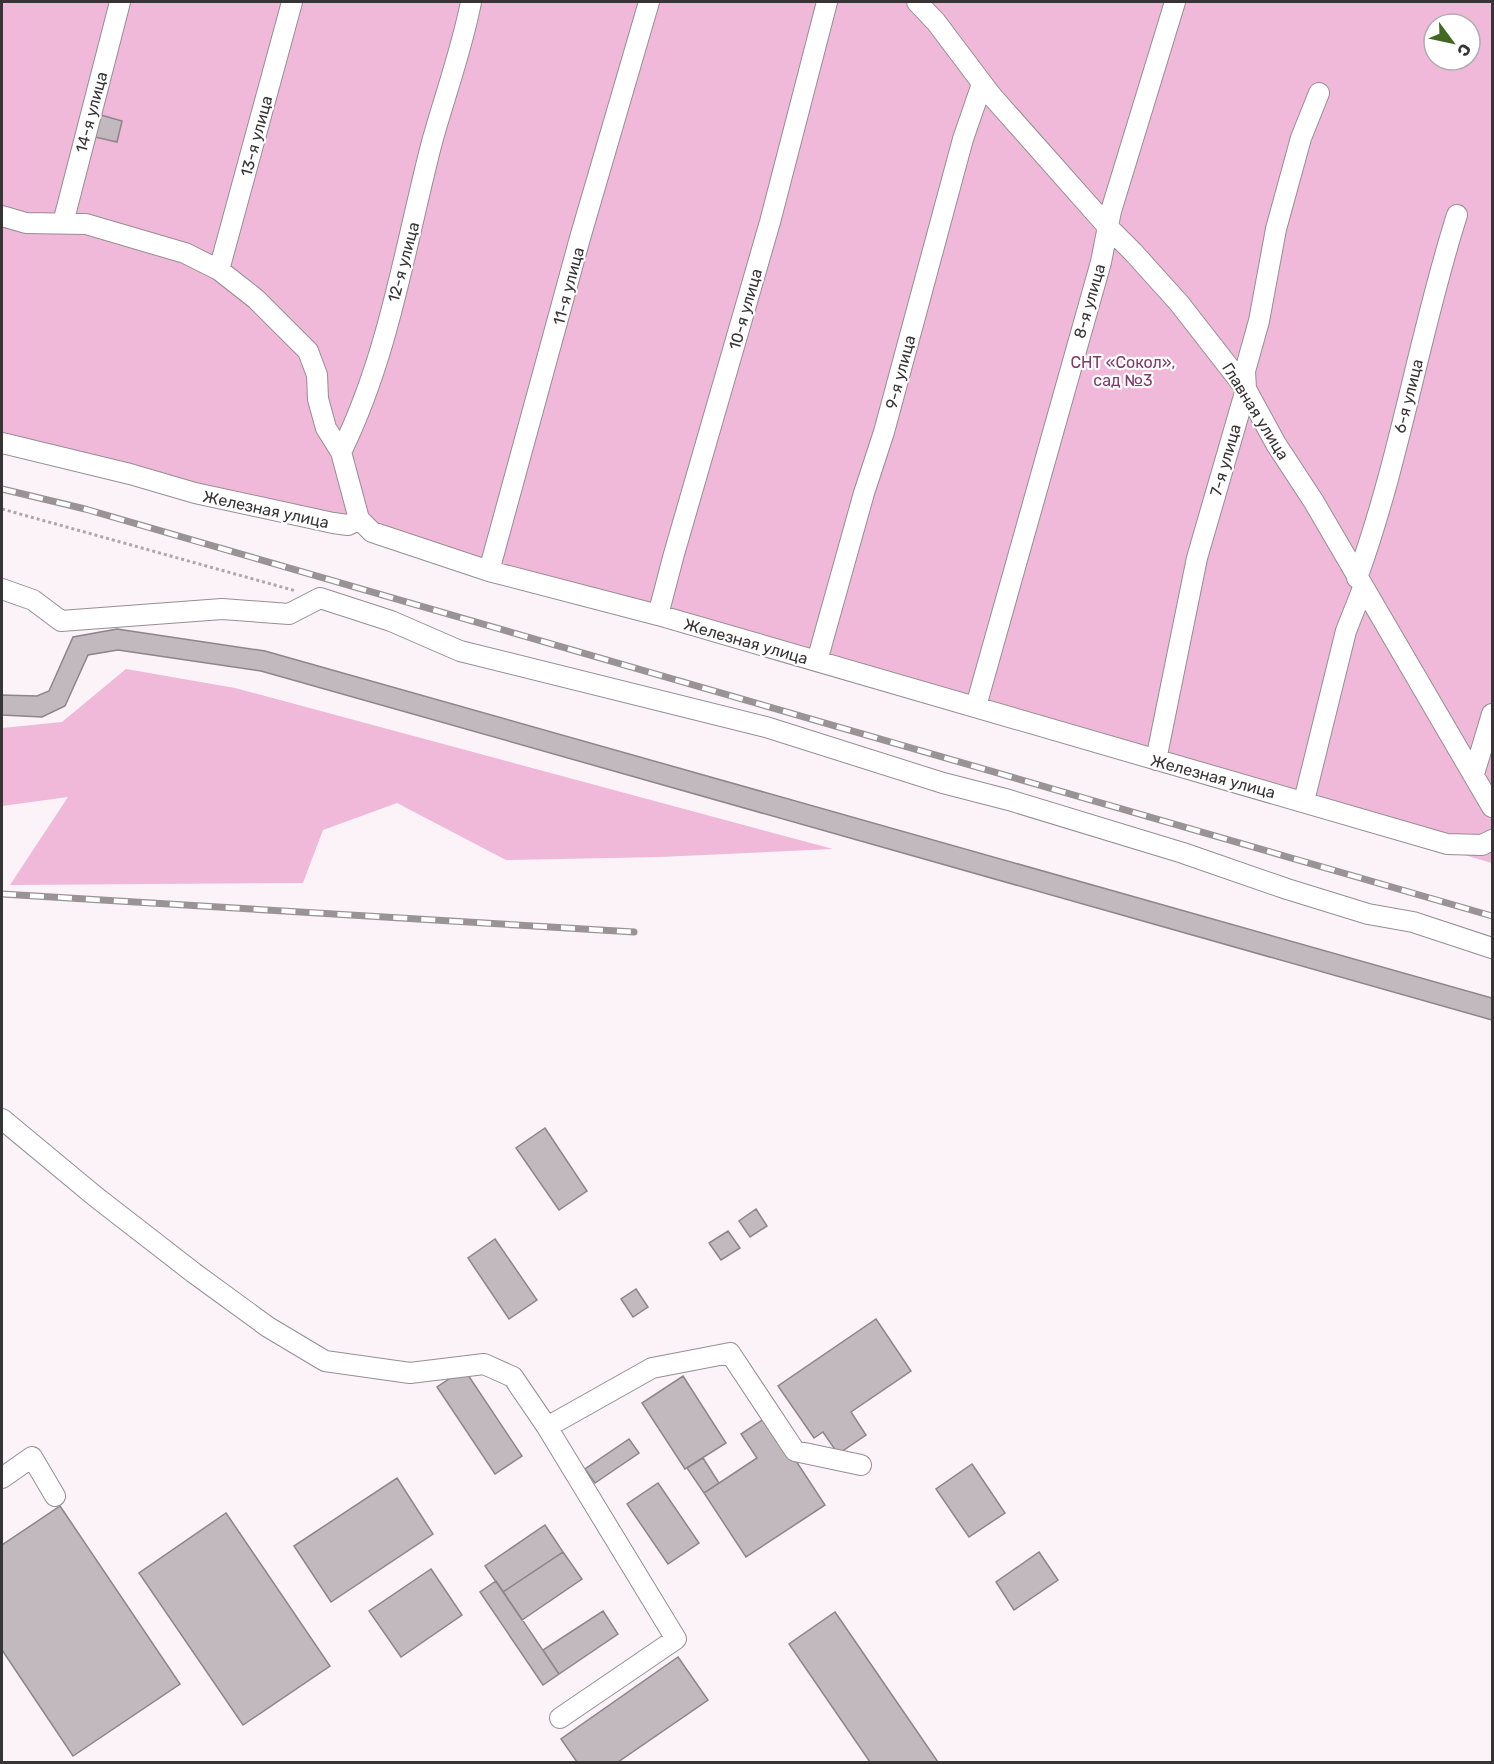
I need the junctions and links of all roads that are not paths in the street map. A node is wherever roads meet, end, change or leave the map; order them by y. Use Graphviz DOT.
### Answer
graph roads {
  1 [pos="120,2"];
  2 [pos="292,2"];
  3 [pos="471,2"];
  4 [pos="649,2"];
  5 [pos="827,2"];
  6 [pos="917,2"];
  7 [pos="1175,2"];
  8 [pos="982,84"];
  9 [pos="1319,93"];
  10 [pos="1457,214"];
  11 [pos="2,216"];
  12 [pos="63,223"];
  13 [pos="1108,227"];
  14 [pos="219,270"];
  15 [pos="1246,389"];
  16 [pos="2,443"];
  17 [pos="341,452"];
  18 [pos="359,519"];
  19 [pos="489,571"];
  20 [pos="1360,583"];
  21 [pos="2,589"];
  22 [pos="658,615"];
  23 [pos="817,661"];
  24 [pos="976,706"];
  25 [pos="1492,714"];
  26 [pos="1156,760"];
  27 [pos="1474,774"];
  28 [pos="1304,801"];
  29 [pos="1492,807"];
  30 [pos="1492,840"];
  31 [pos="1492,948"];
  32 [pos="2,1119"];
  33 [pos="547,1426"];
  34 [pos="861,1464"];
  35 [pos="2,1478"];
  36 [pos="55,1496"];
  37 [pos="560,1718"];
  1 -- 12 [label="street, 14-я улица"];
  2 -- 14 [label="street, 13-я улица"];
  3 -- 17 [label="street, 12-я улица"];
  4 -- 19 [label="street, 11-я улица"];
  5 -- 22 [label="street, 10-я улица"];
  6 -- 8 [label="street, Главная улица"];
  7 -- 13 [label="street, 8-я улица"];
  8 -- 13 [label="street, Главная улица"];
  8 -- 23 [label="street, 9-я улица"];
  9 -- 15 [label="street, 7-я улица"];
  10 -- 20 [label="street, 6-я улица"];
  11 -- 12 [label="street"];
  12 -- 14 [label="street"];
  13 -- 15 [label="street, Главная улица"];
  13 -- 24 [label="street, 8-я улица"];
  14 -- 17 [label="street"];
  15 -- 20 [label="street, Главная улица"];
  15 -- 26 [label="street, 7-я улица"];
  16 -- 18 [label="street, Железная улица"];
  17 -- 18 [label="street"];
  18 -- 19 [label="street, Железная улица"];
  19 -- 22 [label="street, Железная улица"];
  20 -- 27 [label="street, Главная улица"];
  20 -- 28 [label="street, 6-я улица"];
  21 -- 31 [label="street"];
  22 -- 23 [label="street, Железная улица"];
  23 -- 24 [label="street, Железная улица"];
  24 -- 26 [label="street, Железная улица"];
  25 -- 27 [label="street"];
  26 -- 28 [label="street, Железная улица"];
  27 -- 29 [label="street, Главная улица"];
  28 -- 30 [label="street, Железная улица"];
  32 -- 33 [label="street"];
  33 -- 34 [label="street"];
  33 -- 37 [label="street"];
  35 -- 36 [label="street"];
}
